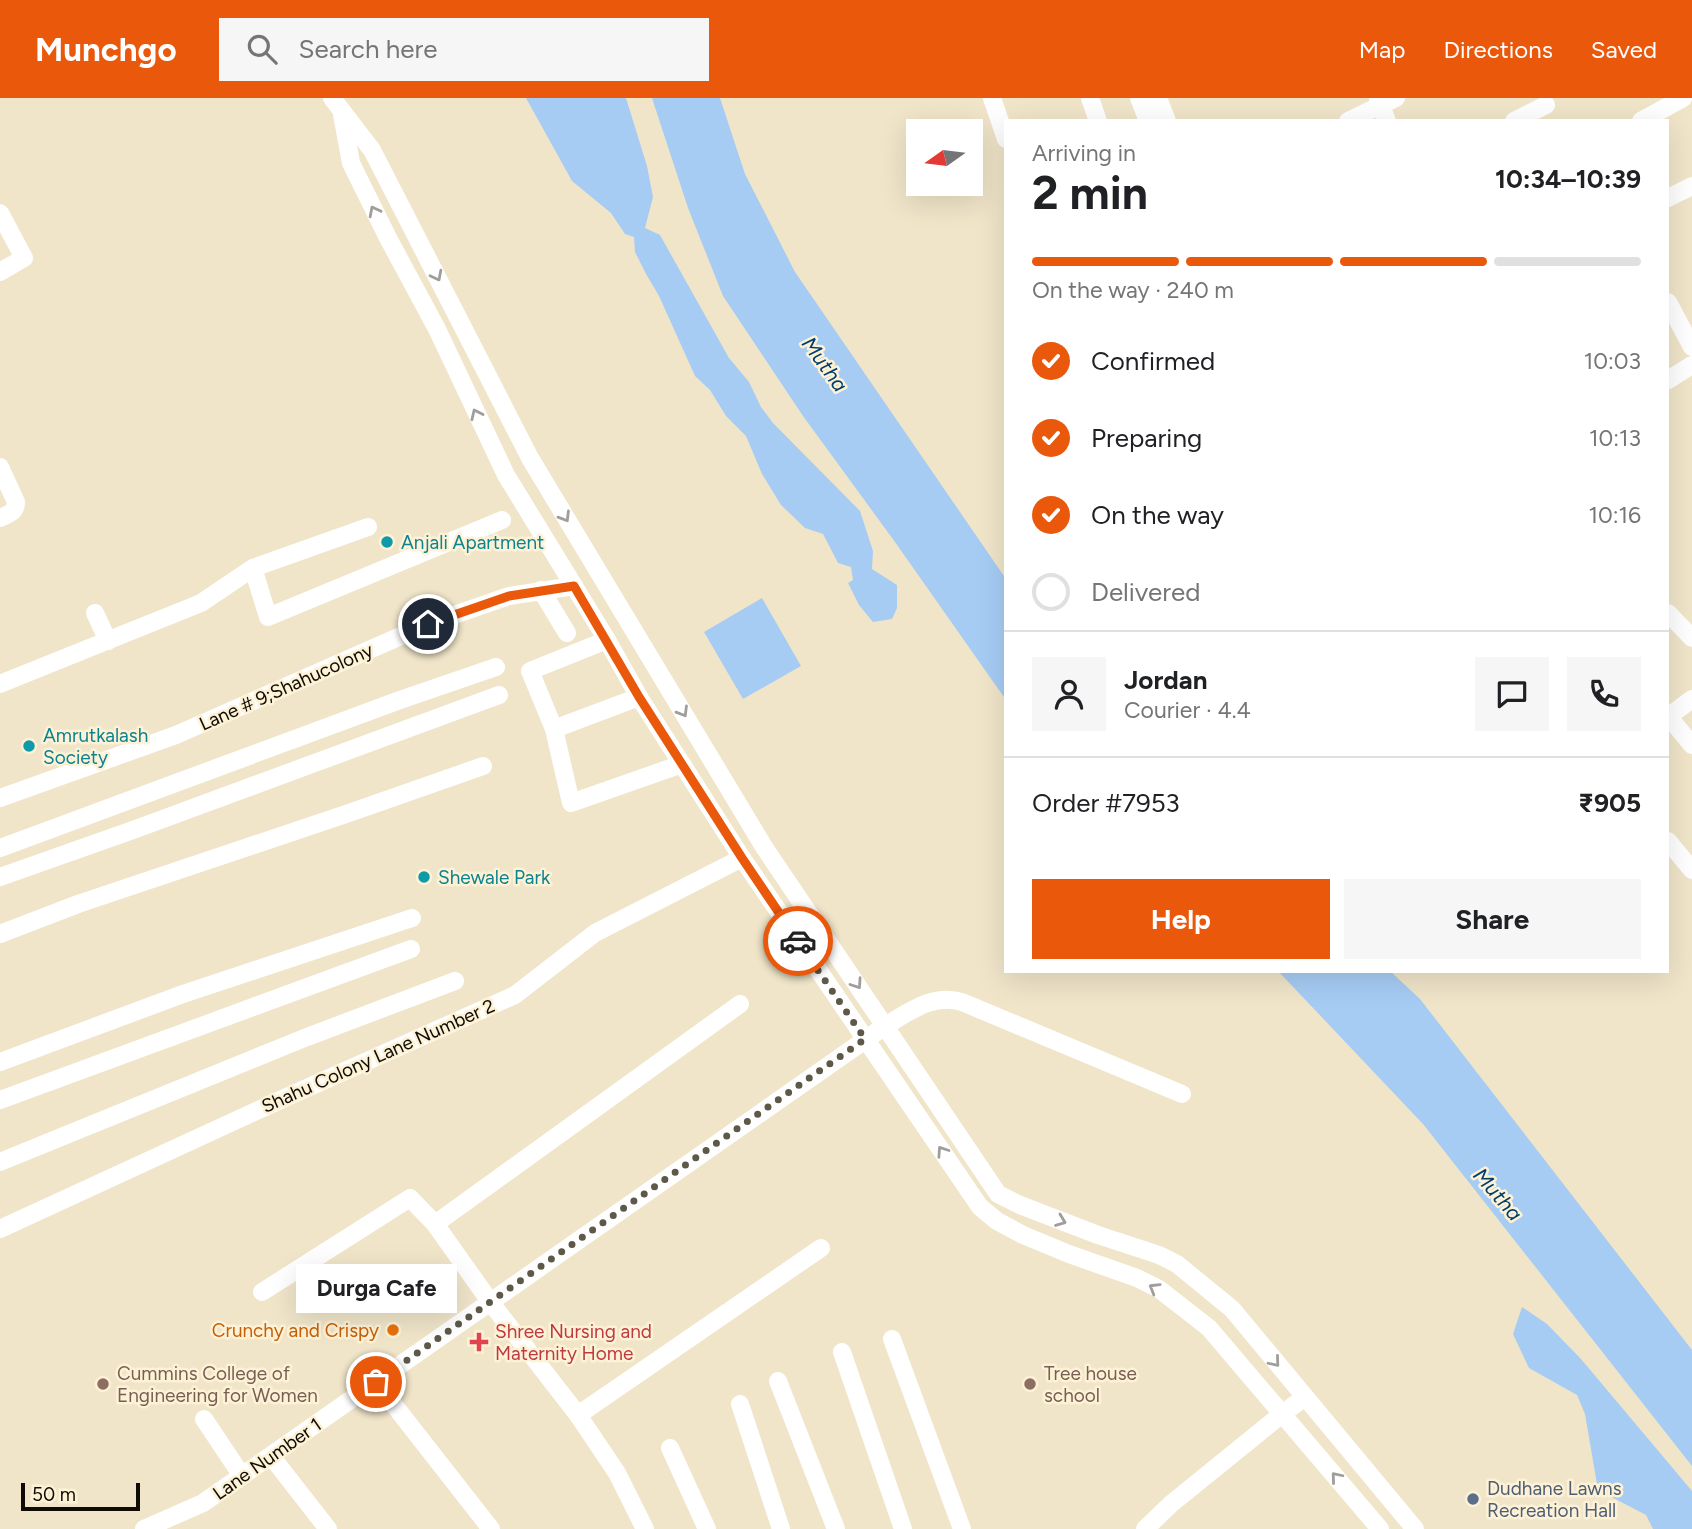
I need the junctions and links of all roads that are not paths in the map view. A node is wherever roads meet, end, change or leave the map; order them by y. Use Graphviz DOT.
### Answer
graph roads {
  1 [pos="992,98"];
  2 [pos="1090,98"];
  3 [pos="1139,98"];
  4 [pos="1158,98"];
  5 [pos="1682,98"];
  6 [pos="337,104"];
  7 [pos="1385,105"];
  8 [pos="1546,105"];
  9 [pos="1097,119"];
  10 [pos="1147,119"];
  11 [pos="1166,119"];
  12 [pos="1353,119"];
  13 [pos="1518,119"];
  14 [pos="1645,119"];
  15 [pos="1004,133"];
  16 [pos="1692,186"];
  17 [pos="1669,198"];
  18 [pos="0,213"];
  19 [pos="0,272"];
  20 [pos="1669,304"];
  21 [pos="1692,347"];
  22 [pos="1692,365"];
  23 [pos="1669,379"];
  24 [pos="0,467"];
  25 [pos="0,518"];
  26 [pos="502,520"];
  27 [pos="368,527"];
  28 [pos="253,568"];
  29 [pos="574,586"];
  30 [pos="541,590"];
  31 [pos="96,613"];
  32 [pos="1669,614"];
  33 [pos="567,633"];
  34 [pos="1692,638"];
  35 [pos="607,640"];
  36 [pos="108,641"];
  37 [pos="496,667"];
  38 [pos="0,684"];
  39 [pos="499,695"];
  40 [pos="639,697"];
  41 [pos="1692,699"];
  42 [pos="1669,716"];
  43 [pos="1669,718"];
  44 [pos="554,729"];
  45 [pos="1692,745"];
  46 [pos="682,764"];
  47 [pos="483,766"];
  48 [pos="0,798"];
  49 [pos="1669,842"];
  50 [pos="0,848"];
  51 [pos="742,858"];
  52 [pos="1692,870"];
  53 [pos="0,877"];
  54 [pos="412,918"];
  55 [pos="0,934"];
  56 [pos="411,949"];
  57 [pos="455,981"];
  58 [pos="740,1004"];
  59 [pos="885,1026"];
  60 [pos="865,1039"];
  61 [pos="0,1062"];
  62 [pos="1182,1094"];
  63 [pos="0,1100"];
  64 [pos="0,1162"];
  65 [pos="435,1224"];
  66 [pos="0,1229"];
  67 [pos="821,1248"];
  68 [pos="262,1292"];
  69 [pos="491,1303"];
  70 [pos="892,1339"];
  71 [pos="842,1352"];
  72 [pos="778,1381"];
  73 [pos="376,1382"];
  74 [pos="1305,1397"];
  75 [pos="740,1404"];
  76 [pos="1282,1414"];
  77 [pos="578,1415"];
  78 [pos="204,1419"];
  79 [pos="670,1448"];
  80 [pos="271,1456"];
  81 [pos="242,1476"];
  82 [pos="144,1529"];
  83 [pos="328,1529"];
  84 [pos="491,1529"];
  85 [pos="645,1529"];
  86 [pos="707,1529"];
  87 [pos="781,1529"];
  88 [pos="836,1529"];
  89 [pos="903,1529"];
  90 [pos="962,1529"];
  91 [pos="1144,1529"];
  92 [pos="1380,1529"];
  93 [pos="1415,1529"];
  1 -- 15 [label="street"];
  2 -- 9 [label="street"];
  3 -- 10 [label="street"];
  4 -- 11 [label="street"];
  5 -- 14 [label="street"];
  29 -- 6 [label="street, one-way"];
  6 -- 59 [label="street, one-way"];
  7 -- 12 [label="street"];
  8 -- 13 [label="street"];
  16 -- 17 [label="street"];
  18 -- 19 [label="street"];
  20 -- 21 [label="street"];
  22 -- 23 [label="street"];
  24 -- 25 [label="street"];
  26 -- 28 [label="street"];
  27 -- 28 [label="street"];
  28 -- 36 [label="street"];
  29 -- 30 [label="street, Lane # 9;Shahucolony"];
  29 -- 35 [label="street"];
  30 -- 33 [label="street"];
  30 -- 48 [label="street, Lane # 9;Shahucolony"];
  31 -- 36 [label="street"];
  32 -- 34 [label="street"];
  35 -- 40 [label="street"];
  35 -- 44 [label="street"];
  36 -- 38 [label="street"];
  37 -- 50 [label="street"];
  39 -- 53 [label="street"];
  40 -- 44 [label="street"];
  40 -- 46 [label="street"];
  41 -- 42 [label="street"];
  43 -- 45 [label="street"];
  44 -- 46 [label="street"];
  46 -- 51 [label="street"];
  47 -- 55 [label="street"];
  49 -- 52 [label="street"];
  51 -- 60 [label="street"];
  51 -- 66 [label="street, Shahu Colony Lane Number 2"];
  54 -- 61 [label="street"];
  56 -- 63 [label="street"];
  57 -- 64 [label="street"];
  58 -- 65 [label="street"];
  59 -- 60 [label="street, Lane Number 1"];
  59 -- 62 [label="street, Lane Number 1"];
  59 -- 74 [label="street, one-way"];
  60 -- 69 [label="street, Lane Number 1"];
  76 -- 60 [label="street, one-way"];
  65 -- 68 [label="street"];
  65 -- 69 [label="street"];
  67 -- 77 [label="street"];
  69 -- 73 [label="street, Lane Number 1"];
  69 -- 77 [label="street"];
  70 -- 90 [label="street"];
  71 -- 89 [label="street"];
  72 -- 88 [label="street"];
  73 -- 80 [label="street, Lane Number 1"];
  73 -- 84 [label="street"];
  74 -- 76 [label="street"];
  74 -- 93 [label="street"];
  75 -- 87 [label="street"];
  76 -- 91 [label="street"];
  92 -- 76 [label="street, one-way"];
  77 -- 85 [label="street"];
  78 -- 81 [label="street"];
  79 -- 86 [label="street"];
  80 -- 81 [label="street, Lane Number 1"];
  80 -- 83 [label="street"];
  81 -- 82 [label="street, Lane Number 1"];
}
